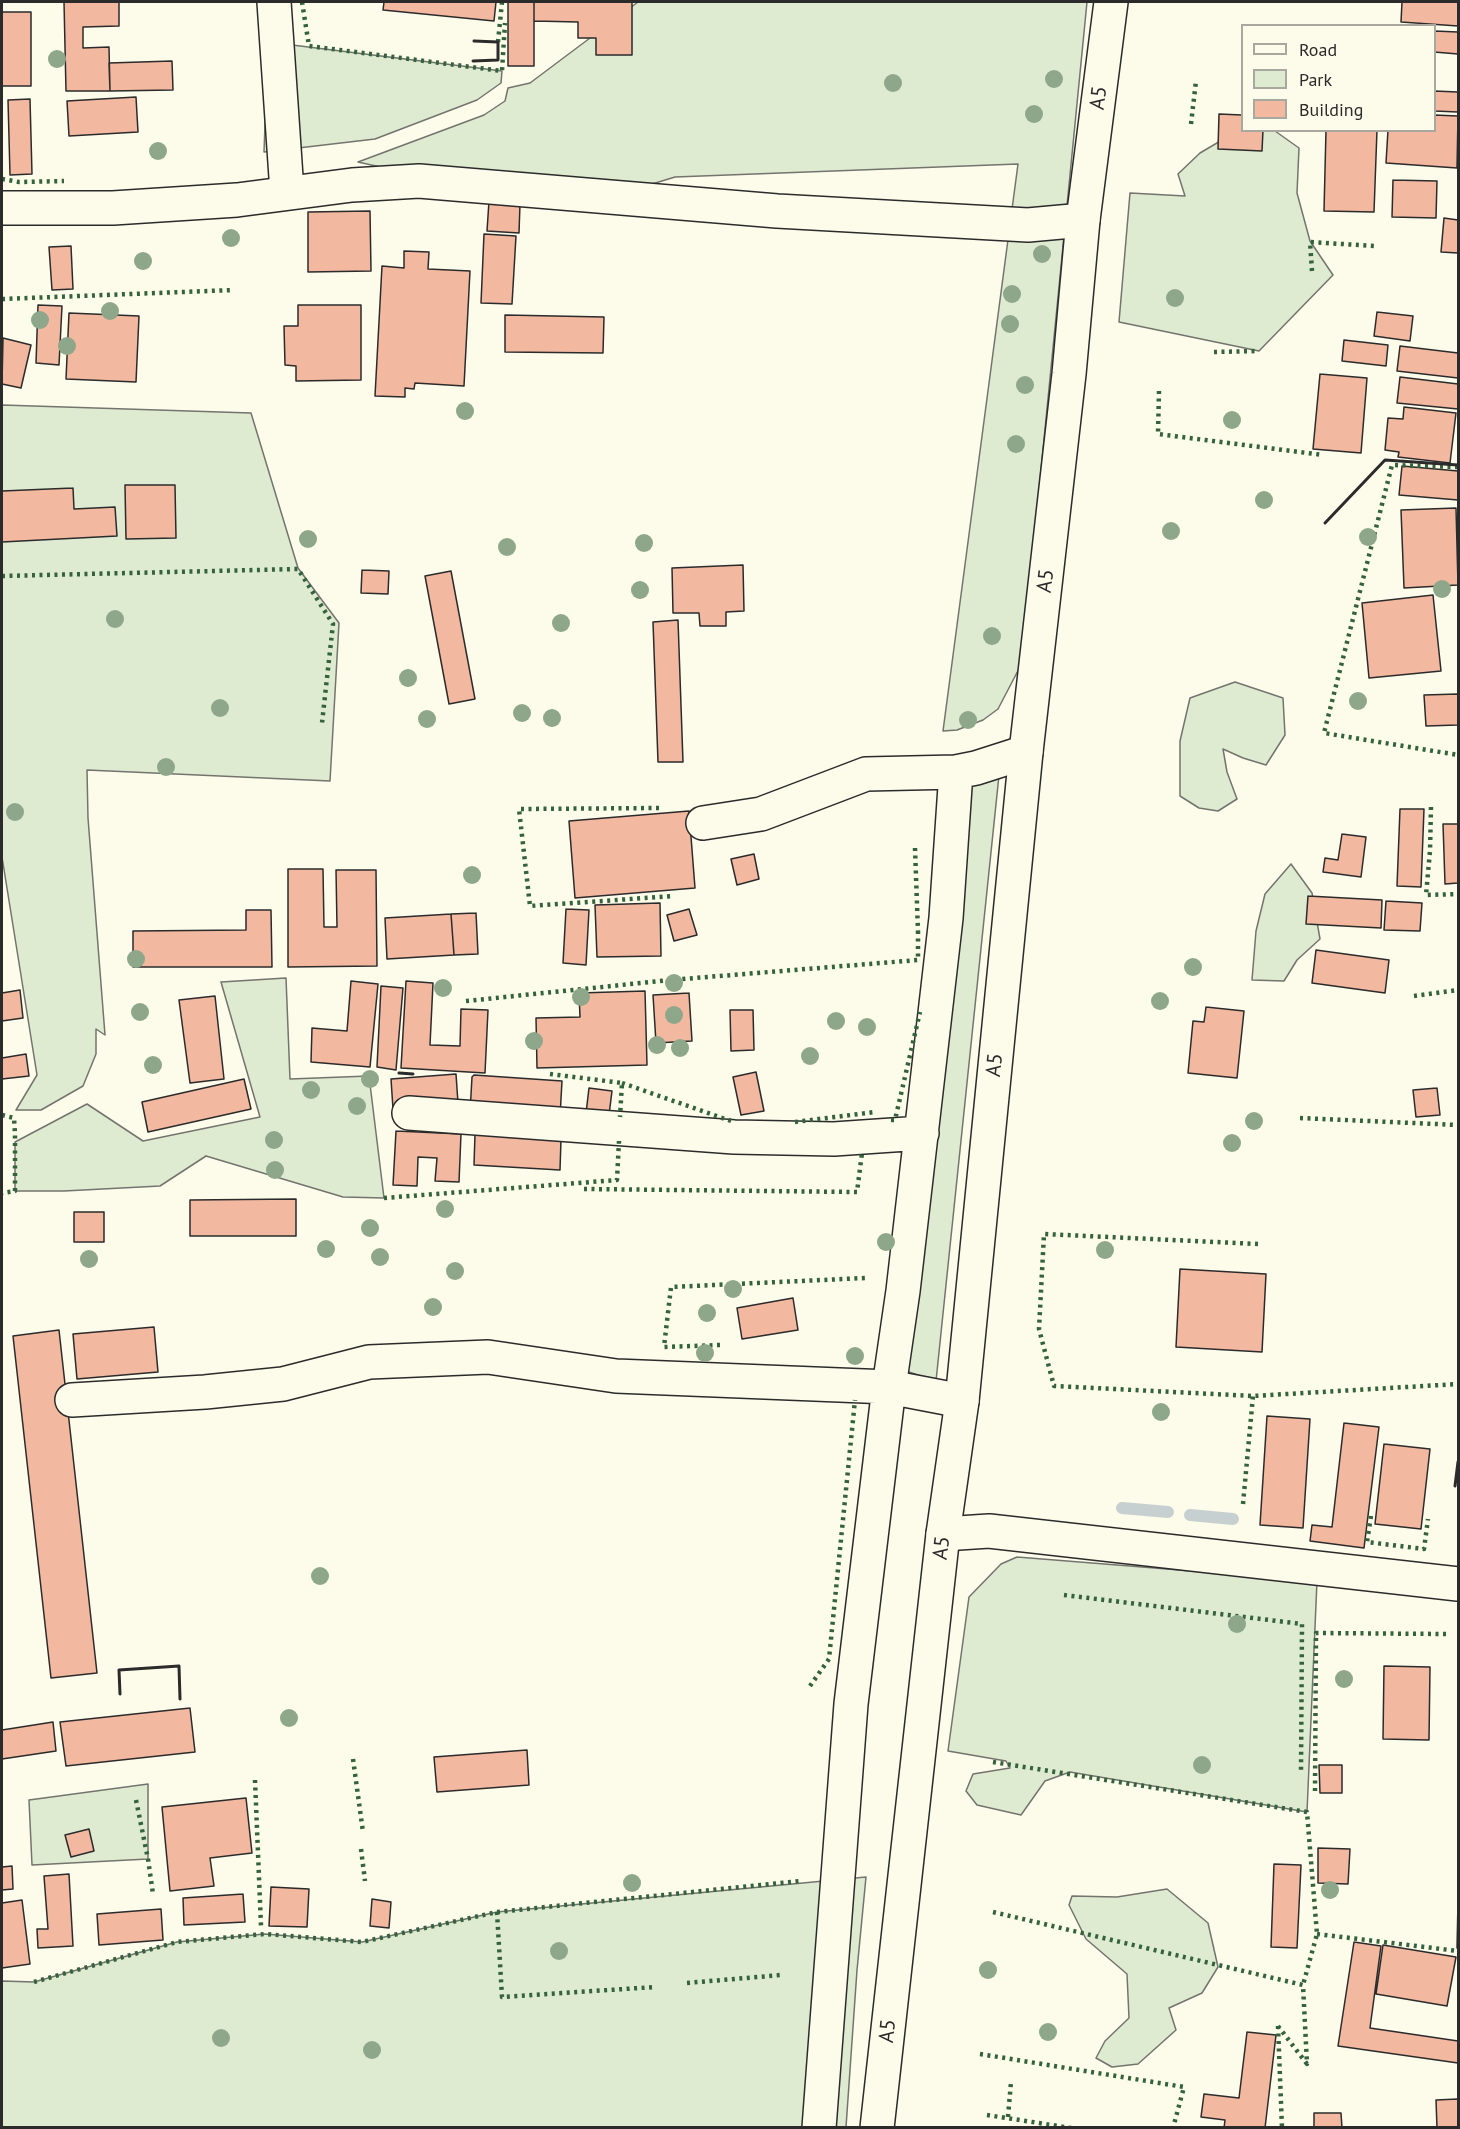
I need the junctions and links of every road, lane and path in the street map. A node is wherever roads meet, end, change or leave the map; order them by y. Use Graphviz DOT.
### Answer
graph roads {
  1 [pos="274,2"];
  2 [pos="1111,2"];
  3 [pos="287,192"];
  4 [pos="2,208"];
  5 [pos="1083,220"];
  6 [pos="1026,752"];
  7 [pos="956,772"];
  8 [pos="703,823"];
  9 [pos="409,1113"];
  10 [pos="922,1133"];
  11 [pos="889,1387"];
  12 [pos="72,1400"];
  13 [pos="962,1401"];
  14 [pos="943,1534"];
  15 [pos="1458,1584"];
  16 [pos="819,2127"];
  17 [pos="877,2127"];
  1 -- 3 [label="main road"];
  2 -- 5 [label="main road, A5 / A5"];
  3 -- 4 [label="main road"];
  3 -- 5 [label="main road"];
  5 -- 6 [label="main road, A5 / A5"];
  6 -- 7 [label="main road"];
  6 -- 13 [label="main road, A5 / A5"];
  7 -- 8 [label="main road"];
  7 -- 10 [label="main road"];
  9 -- 10 [label="main road"];
  10 -- 11 [label="main road"];
  11 -- 12 [label="main road"];
  11 -- 13 [label="main road"];
  11 -- 16 [label="main road"];
  13 -- 14 [label="main road, A5 / A5"];
  14 -- 15 [label="main road"];
  14 -- 17 [label="main road, A5 / A5"];
}
